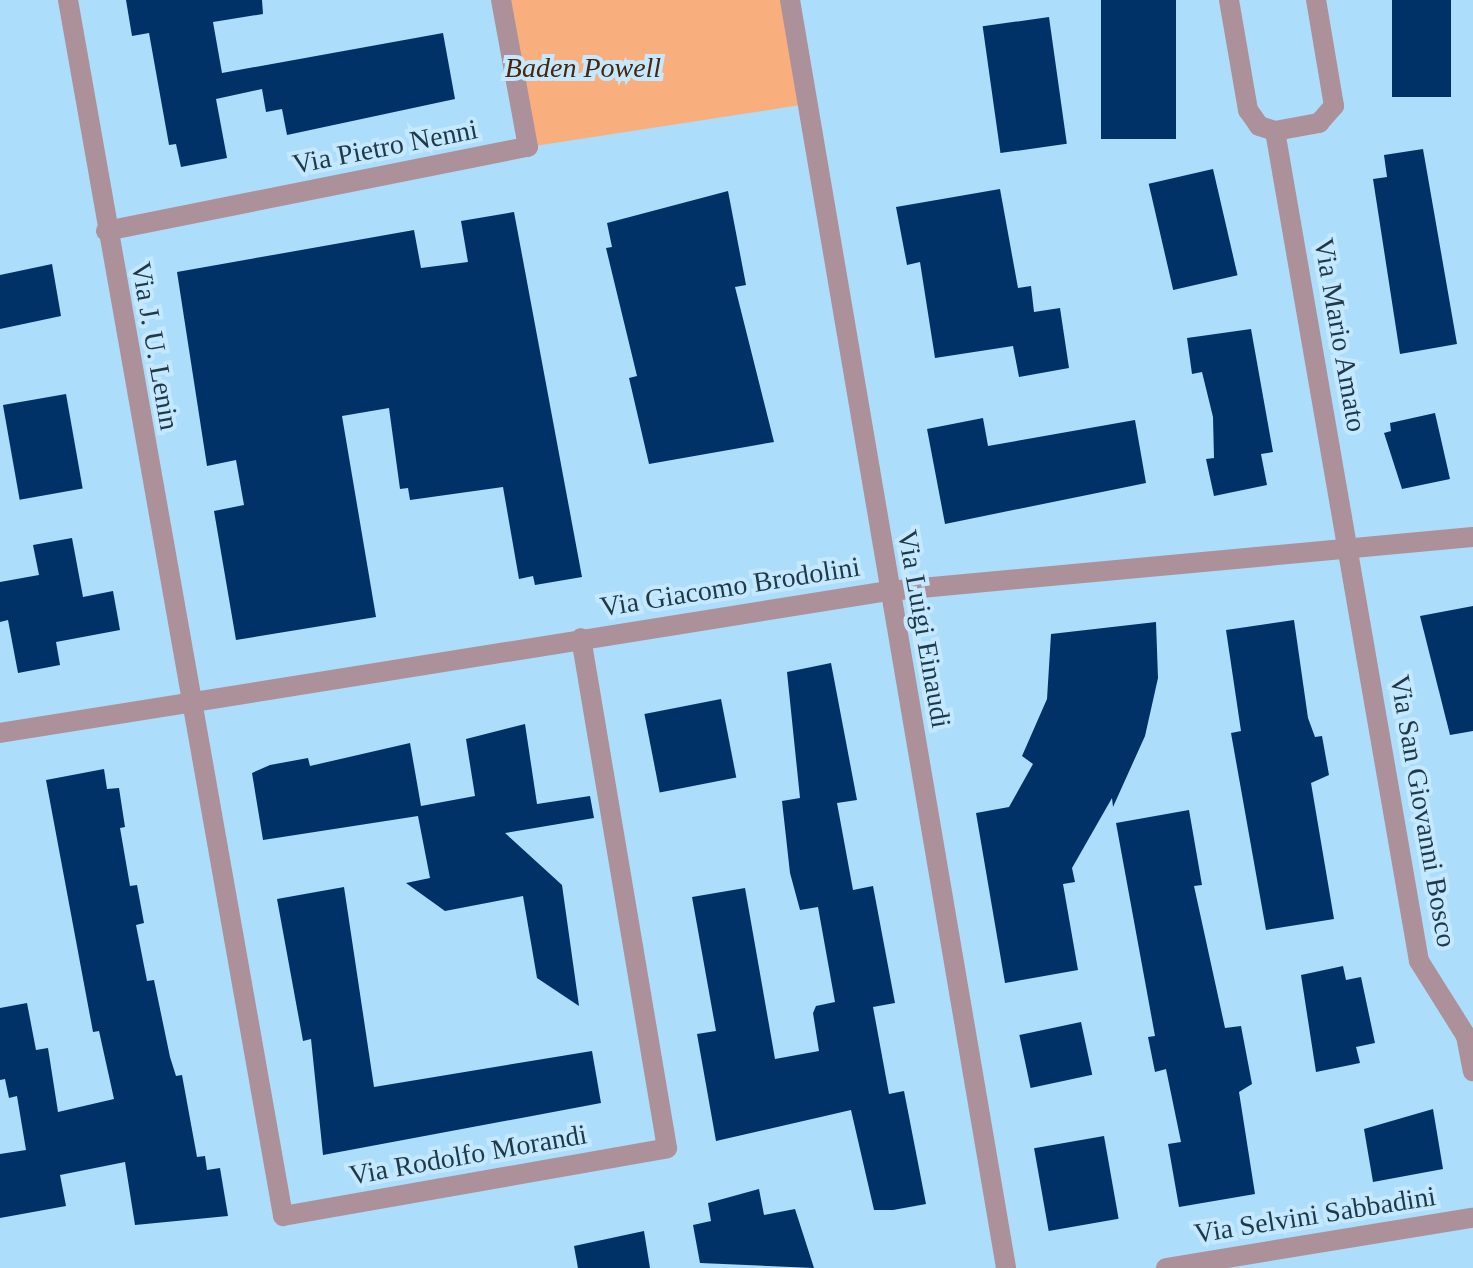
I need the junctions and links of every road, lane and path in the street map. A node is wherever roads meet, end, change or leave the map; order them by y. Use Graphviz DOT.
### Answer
graph roads {
  1 [pos="68,0"];
  2 [pos="501,0"];
  3 [pos="790,0"];
  4 [pos="1229,0"];
  5 [pos="1316,0"];
  6 [pos="1275,131"];
  7 [pos="106,231"];
  8 [pos="1473,537"];
  9 [pos="1349,549"];
  10 [pos="889,591"];
  11 [pos="581,638"];
  12 [pos="190,702"];
  13 [pos="0,733"];
  14 [pos="1473,1071"];
  15 [pos="1473,1218"];
  16 [pos="1006,1268"];
  17 [pos="1166,1268"];
  1 -- 7 [label="street, Via J. U. Lenin"];
  2 -- 7 [label="street, Via Pietro Nenni"];
  3 -- 10 [label="street, Via Luigi Einaudi"];
  4 -- 6 [label="street"];
  5 -- 6 [label="street"];
  6 -- 9 [label="street, Via Mario Amato"];
  7 -- 12 [label="street, Via J. U. Lenin"];
  8 -- 9 [label="street, Via Giacomo Brodolini"];
  9 -- 10 [label="street, Via Giacomo Brodolini"];
  9 -- 14 [label="street, Via San Giovanni Bosco"];
  10 -- 11 [label="street, Via Giacomo Brodolini"];
  10 -- 16 [label="street, Via Luigi Einaudi"];
  11 -- 12 [label="street, Via Giacomo Brodolini"];
  11 -- 12 [label="street, Via Rodolfo Morandi"];
  12 -- 13 [label="street, Via Giacomo Brodolini"];
  15 -- 17 [label="street, Via Selvini Sabbadini"];
}
